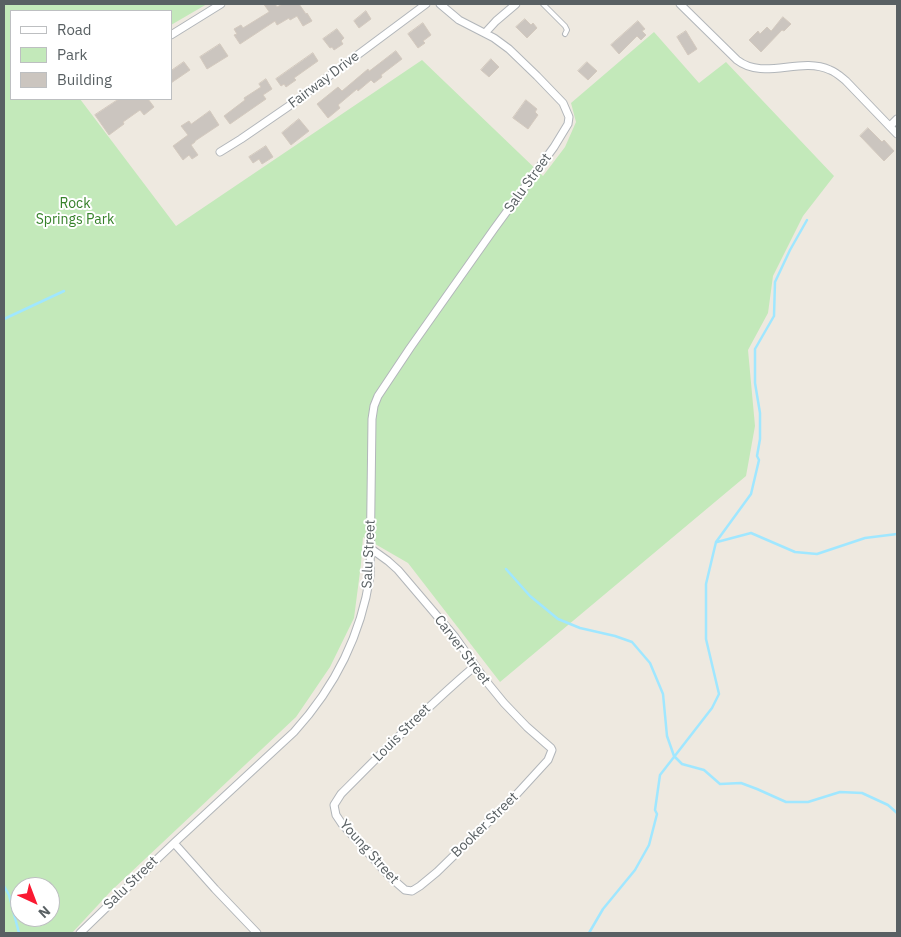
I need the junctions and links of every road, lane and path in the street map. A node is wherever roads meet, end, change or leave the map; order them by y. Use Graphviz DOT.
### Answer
graph roads {
  1 [pos="221,4"];
  2 [pos="426,4"];
  3 [pos="440,4"];
  4 [pos="516,4"];
  5 [pos="543,4"];
  6 [pos="680,4"];
  7 [pos="485,33"];
  8 [pos="172,34"];
  9 [pos="565,34"];
  10 [pos="897,120"];
  11 [pos="890,126"];
  12 [pos="897,134"];
  13 [pos="220,152"];
  14 [pos="370,548"];
  15 [pos="475,666"];
  16 [pos="551,753"];
  17 [pos="334,805"];
  18 [pos="174,843"];
  19 [pos="412,892"];
  20 [pos="80,933"];
  21 [pos="258,933"];
  1 -- 8 [label="street"];
  2 -- 13 [label="street, Fairway Drive"];
  3 -- 7 [label="street"];
  4 -- 7 [label="street"];
  5 -- 9 [label="lane"];
  6 -- 11 [label="street"];
  7 -- 14 [label="street, Salu Street"];
  10 -- 11 [label="street"];
  11 -- 12 [label="street"];
  14 -- 15 [label="street, Carver Street"];
  14 -- 18 [label="street, Salu Street"];
  15 -- 16 [label="street, Carver Street"];
  15 -- 17 [label="street, Louis Street"];
  16 -- 19 [label="street, Booker Street"];
  17 -- 19 [label="street, Young Street"];
  18 -- 20 [label="street, Salu Street"];
  18 -- 21 [label="street"];
}
